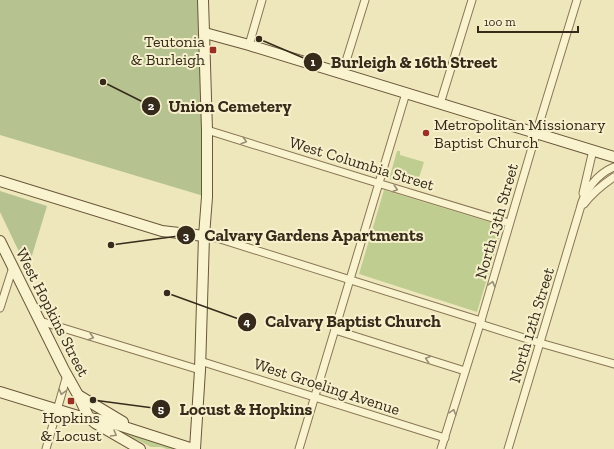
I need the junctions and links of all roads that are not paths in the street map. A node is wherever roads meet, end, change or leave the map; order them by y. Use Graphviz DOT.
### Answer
graph roads {
  1 [pos="203,0"];
  2 [pos="262,0"];
  3 [pos="365,0"];
  4 [pos="472,0"];
  5 [pos="577,0"];
  6 [pos="205,33"];
  7 [pos="248,46"];
  8 [pos="342,74"];
  9 [pos="406,93"];
  10 [pos="440,104"];
  11 [pos="207,130"];
  12 [pos="536,134"];
  13 [pos="593,150"];
  14 [pos="614,157"];
  15 [pos="614,167"];
  16 [pos="614,177"];
  17 [pos="0,181"];
  18 [pos="379,184"];
  19 [pos="582,201"];
  20 [pos="580,209"];
  21 [pos="509,223"];
  22 [pos="204,236"];
  23 [pos="0,241"];
  24 [pos="13,267"];
  25 [pos="350,280"];
  26 [pos="0,308"];
  27 [pos="40,321"];
  28 [pos="480,323"];
  29 [pos="335,330"];
  30 [pos="540,343"];
  31 [pos="614,364"];
  32 [pos="200,366"];
  33 [pos="465,371"];
  34 [pos="67,375"];
  35 [pos="0,392"];
  36 [pos="78,395"];
  37 [pos="315,397"];
  38 [pos="58,409"];
  39 [pos="89,418"];
  40 [pos="139,432"];
  41 [pos="445,438"];
  42 [pos="46,449"];
  43 [pos="140,449"];
  44 [pos="194,449"];
  45 [pos="299,449"];
  46 [pos="441,449"];
  47 [pos="508,449"];
  1 -- 6 [label="main road"];
  2 -- 7 [label="street"];
  3 -- 8 [label="street"];
  4 -- 10 [label="street"];
  5 -- 12 [label="street, North 13th Street"];
  6 -- 7 [label="main road"];
  6 -- 11 [label="main road"];
  7 -- 8 [label="main road"];
  8 -- 9 [label="main road"];
  9 -- 10 [label="main road"];
  9 -- 18 [label="street"];
  10 -- 12 [label="main road"];
  11 -- 18 [label="street, West Columbia Street, one-way"];
  11 -- 22 [label="main road"];
  12 -- 13 [label="main road"];
  12 -- 21 [label="street, North 13th Street"];
  13 -- 14 [label="main road"];
  13 -- 19 [label="street"];
  15 -- 19 [label="street, North 12th Street"];
  16 -- 20 [label="street, North 12th Street"];
  17 -- 22 [label="main road"];
  18 -- 21 [label="street, West Columbia Street, one-way"];
  18 -- 25 [label="street"];
  19 -- 20 [label="street, North 12th Street"];
  20 -- 30 [label="street, North 12th Street"];
  28 -- 21 [label="street, North 13th Street, one-way"];
  22 -- 25 [label="street"];
  22 -- 32 [label="main road"];
  23 -- 24 [label="main road, West Hopkins Street"];
  24 -- 26 [label="street"];
  24 -- 27 [label="main road, West Hopkins Street"];
  25 -- 28 [label="street"];
  25 -- 29 [label="street"];
  27 -- 32 [label="street, West Groeling Avenue, one-way"];
  27 -- 34 [label="main road, West Hopkins Street"];
  28 -- 30 [label="street"];
  28 -- 33 [label="street, North 13th Street"];
  33 -- 29 [label="street, one-way"];
  29 -- 37 [label="street"];
  30 -- 31 [label="street"];
  30 -- 47 [label="street, North 12th Street"];
  32 -- 37 [label="street, West Groeling Avenue"];
  32 -- 44 [label="main road"];
  41 -- 33 [label="street, North 13th Street, one-way"];
  34 -- 36 [label="main road, West Hopkins Street"];
  34 -- 38 [label="street, one-way"];
  35 -- 38 [label="main road"];
  36 -- 39 [label="main road, West Hopkins Street"];
  36 -- 40 [label="main road"];
  37 -- 41 [label="street, West Groeling Avenue"];
  37 -- 45 [label="street"];
  38 -- 39 [label="main road"];
  38 -- 42 [label="street"];
  39 -- 40 [label="main road"];
  39 -- 43 [label="main road, one-way"];
  40 -- 44 [label="main road"];
  41 -- 46 [label="street, North 13th Street"];
}
